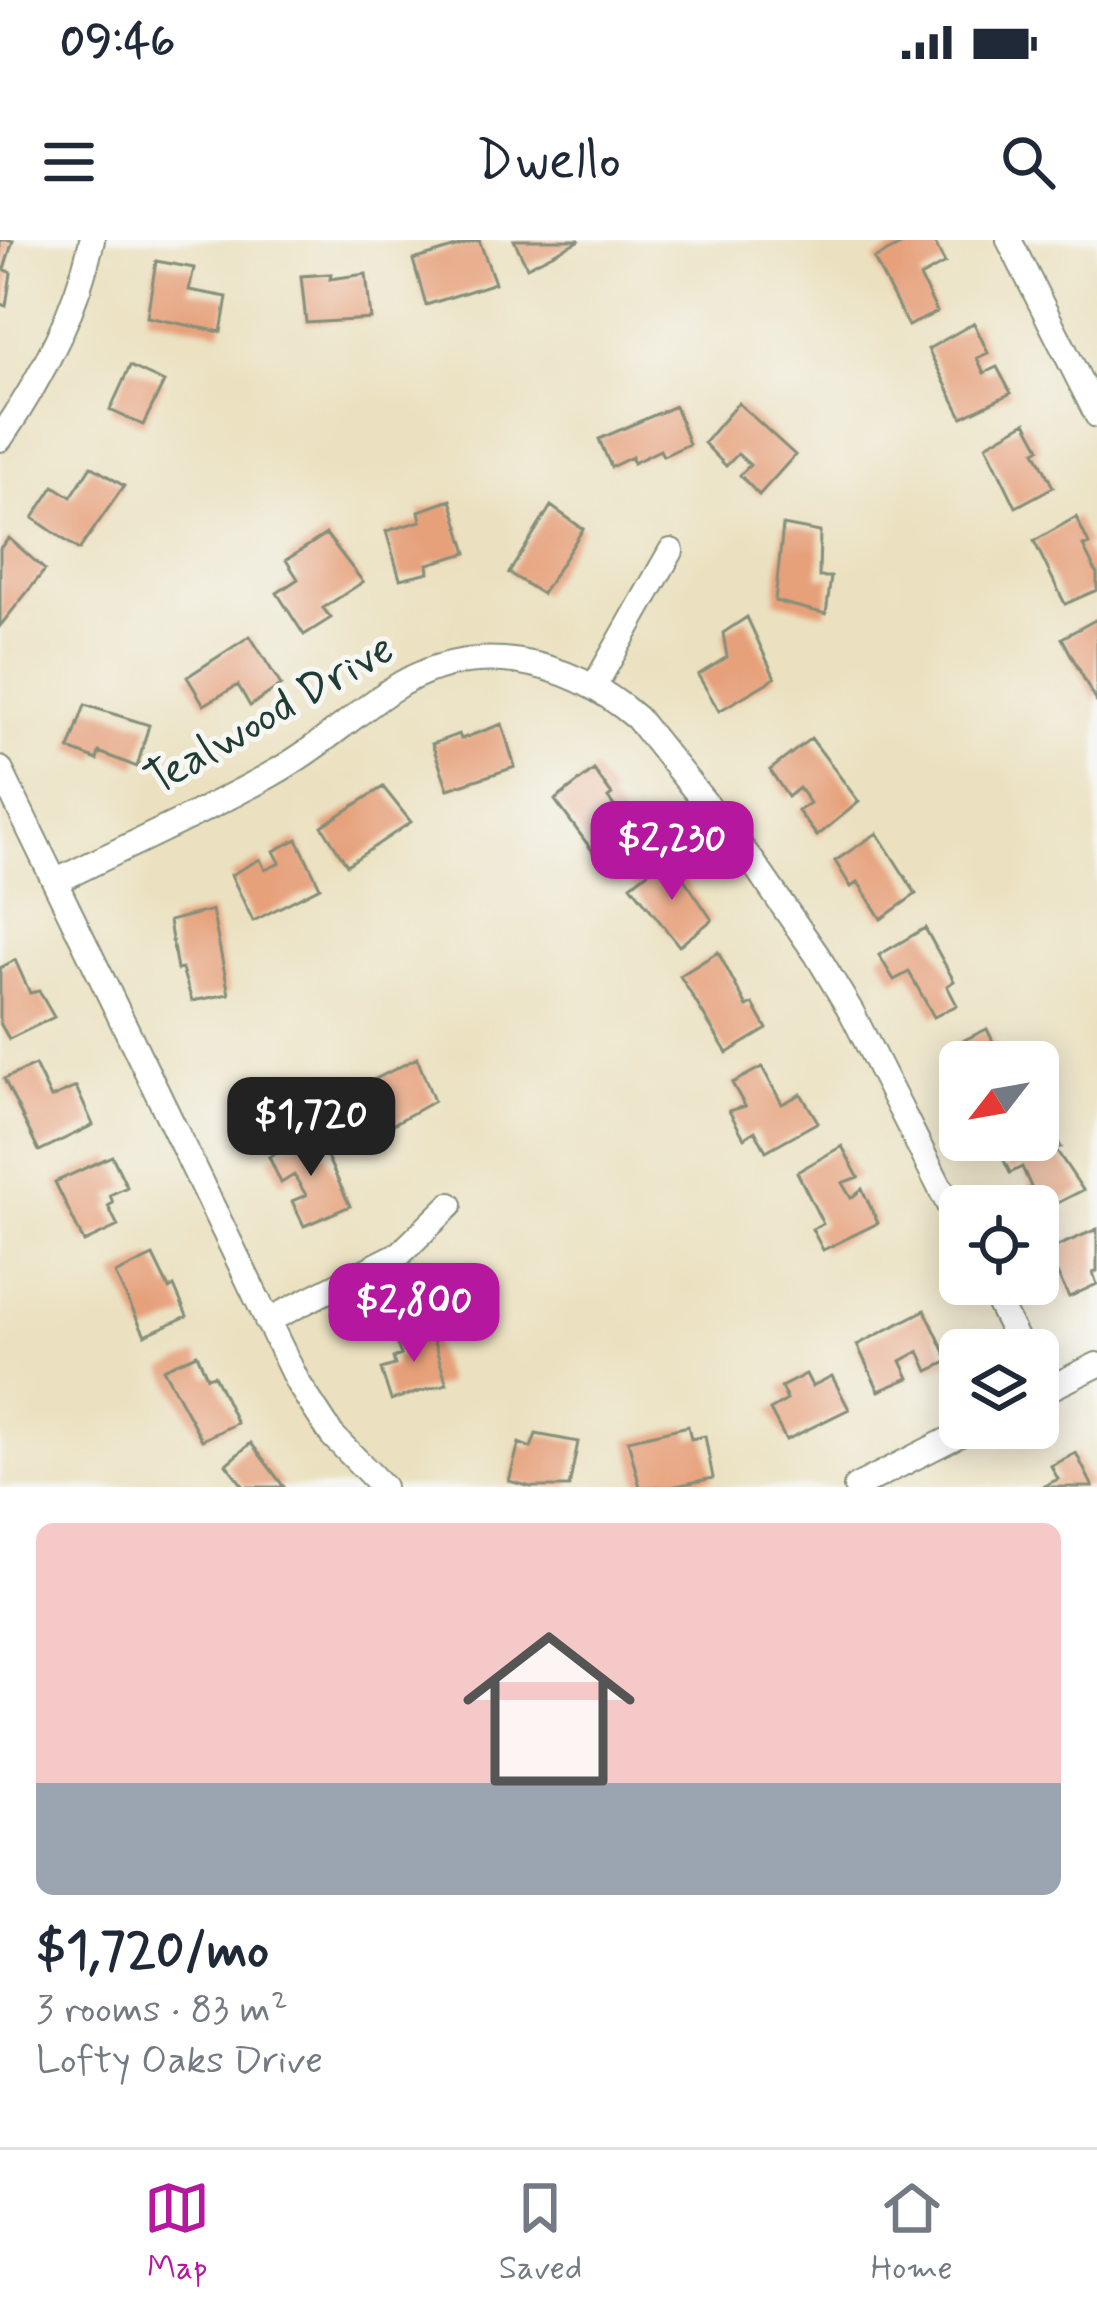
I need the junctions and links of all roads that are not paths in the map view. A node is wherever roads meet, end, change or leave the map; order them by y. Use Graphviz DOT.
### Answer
graph roads {
  1 [pos="92,240"];
  2 [pos="1009,240"];
  3 [pos="1097,415"];
  4 [pos="0,440"];
  5 [pos="671,551"];
  6 [pos="595,685"];
  7 [pos="0,769"];
  8 [pos="55,882"];
  9 [pos="939,1185"];
  10 [pos="450,1205"];
  11 [pos="267,1321"];
  12 [pos="1097,1365"];
  13 [pos="1059,1381"];
  14 [pos="939,1445"];
  15 [pos="383,1487"];
  16 [pos="856,1487"];
  1 -- 4 [label="street"];
  2 -- 3 [label="street"];
  5 -- 6 [label="street"];
  6 -- 8 [label="street, Tealwood Drive"];
  6 -- 9 [label="street, Tealwood Drive"];
  7 -- 8 [label="street"];
  8 -- 11 [label="street"];
  10 -- 11 [label="street"];
  11 -- 15 [label="street"];
  12 -- 13 [label="street"];
  14 -- 16 [label="street"];
}
